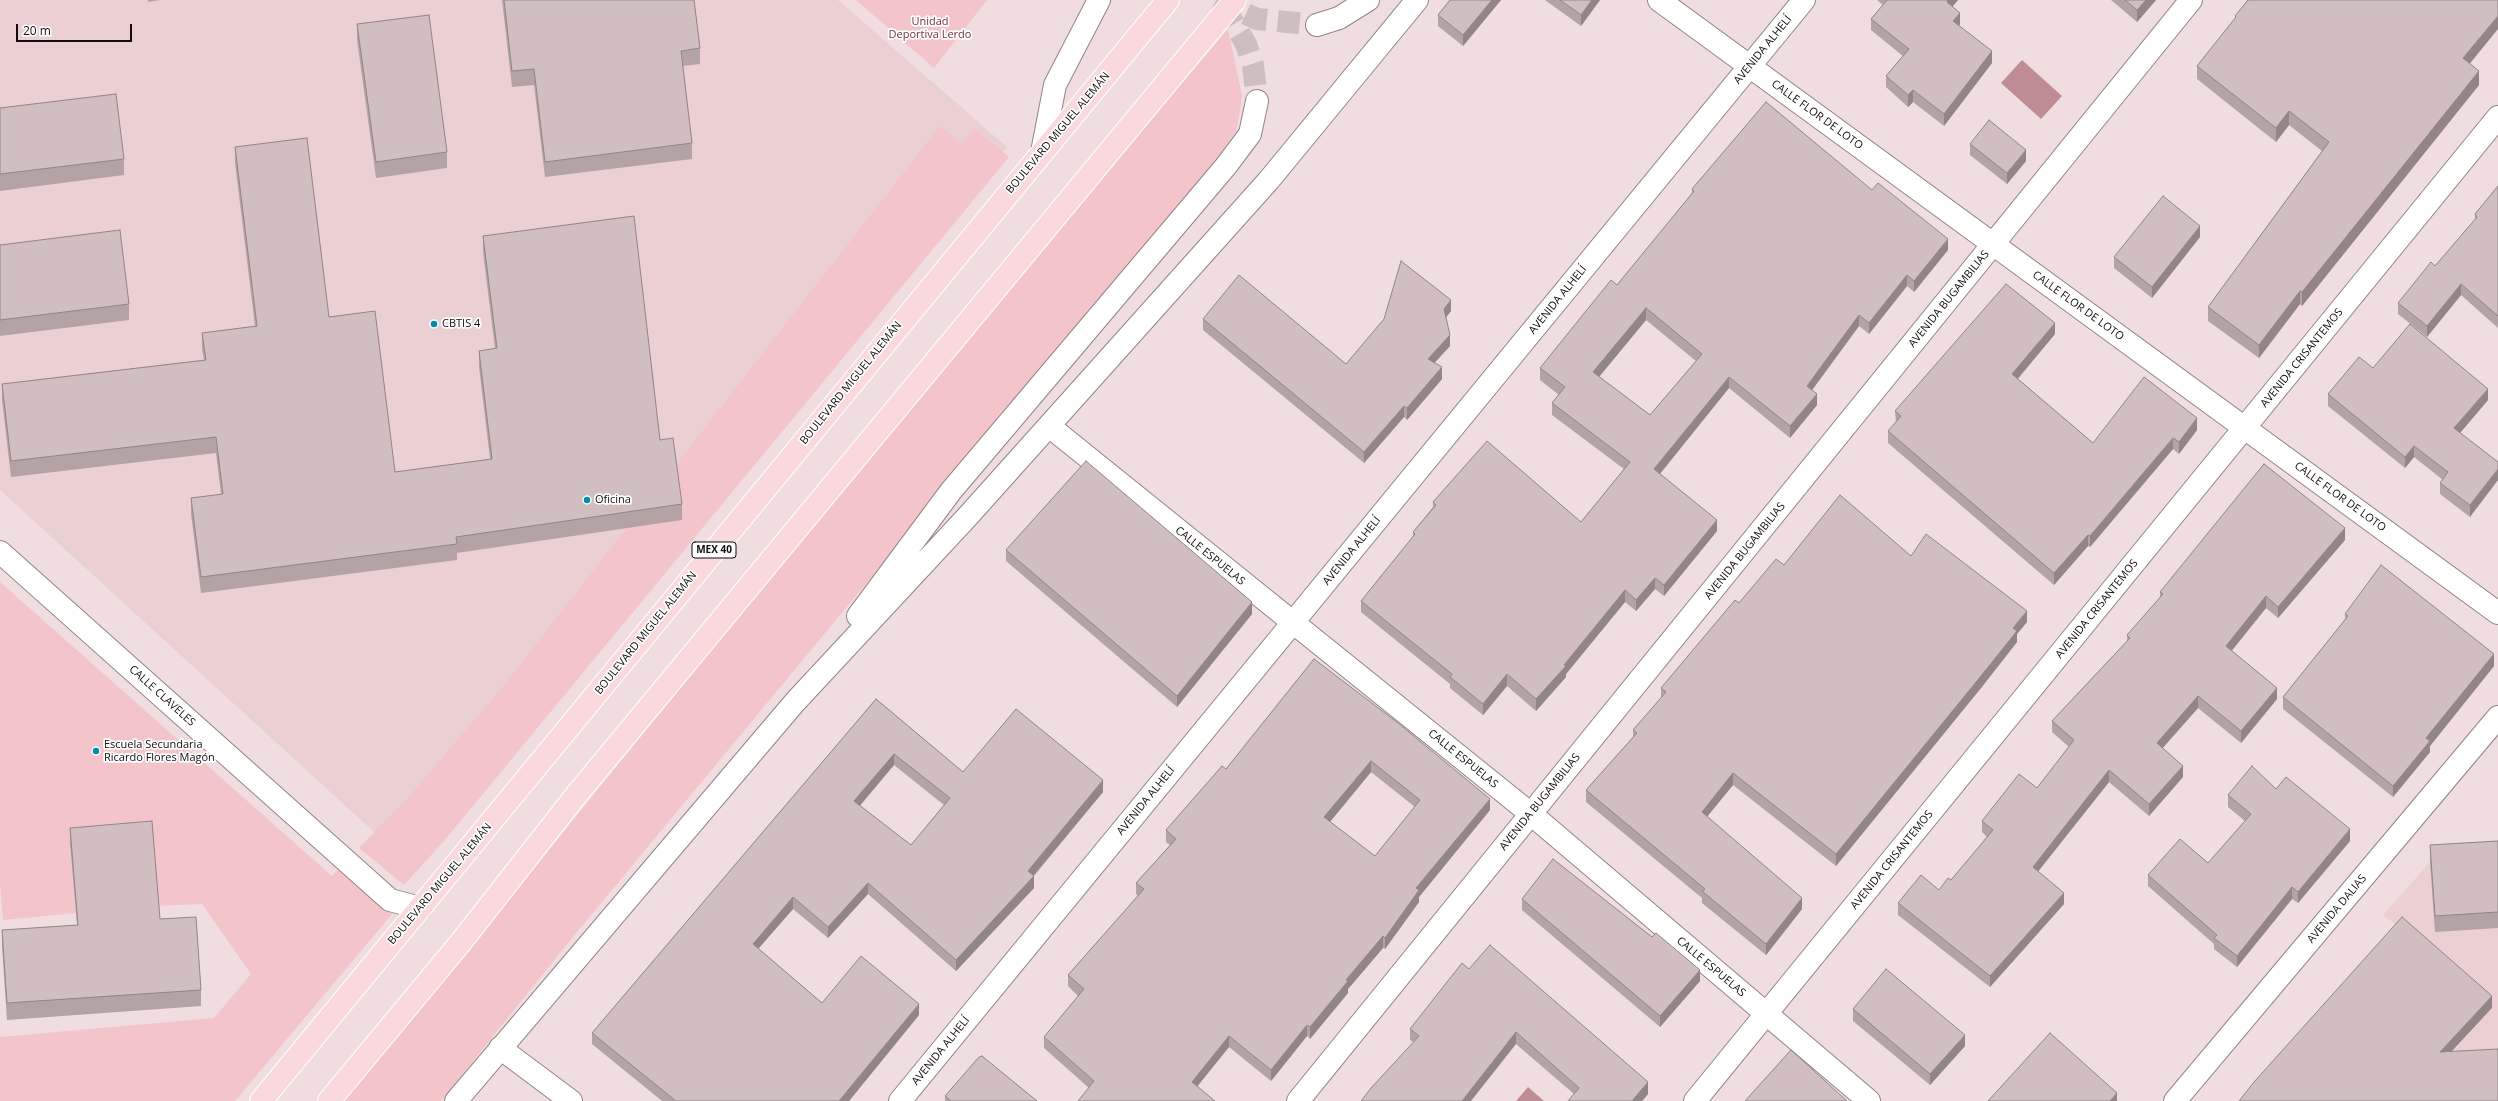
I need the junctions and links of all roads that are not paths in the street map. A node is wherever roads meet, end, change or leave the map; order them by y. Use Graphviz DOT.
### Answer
graph roads {
  1 [pos="1099,0"];
  2 [pos="1168,0"];
  3 [pos="1235,0"];
  4 [pos="1368,0"];
  5 [pos="1417,0"];
  6 [pos="1659,0"];
  7 [pos="1804,0"];
  8 [pos="2191,0"];
  9 [pos="1317,25"];
  10 [pos="1750,66"];
  11 [pos="1257,101"];
  12 [pos="2498,117"];
  13 [pos="1042,152"];
  14 [pos="1993,244"];
  15 [pos="1049,426"];
  16 [pos="2245,428"];
  17 [pos="0,552"];
  18 [pos="2498,613"];
  19 [pos="1293,622"];
  20 [pos="795,702"];
  21 [pos="2498,717"];
  22 [pos="1531,814"];
  23 [pos="420,908"];
  24 [pos="1767,1014"];
  25 [pos="500,1048"];
  26 [pos="261,1101"];
  27 [pos="329,1101"];
  28 [pos="456,1101"];
  29 [pos="571,1101"];
  30 [pos="900,1101"];
  31 [pos="1298,1101"];
  32 [pos="1695,1101"];
  33 [pos="1869,1101"];
  34 [pos="2175,1101"];
  1 -- 13 [label="street"];
  2 -- 13 [label="main road, BOULEVARD MIGUEL ALEMÁN / MEX 40"];
  3 -- 27 [label="main road"];
  4 -- 9 [label="street"];
  5 -- 15 [label="street"];
  6 -- 10 [label="street, CALLE FLOR DE LOTO"];
  7 -- 10 [label="street, AVENIDA ALHELÍ"];
  8 -- 14 [label="street, AVENIDA BUGAMBILIAS"];
  10 -- 14 [label="street, CALLE FLOR DE LOTO"];
  10 -- 19 [label="street, AVENIDA ALHELÍ"];
  11 -- 20 [label="street"];
  12 -- 16 [label="street, AVENIDA CRISANTEMOS"];
  13 -- 23 [label="main road, BOULEVARD MIGUEL ALEMÁN / MEX 40"];
  14 -- 16 [label="street, CALLE FLOR DE LOTO"];
  14 -- 22 [label="street, AVENIDA BUGAMBILIAS"];
  15 -- 19 [label="street, CALLE ESPUELAS"];
  15 -- 20 [label="street"];
  16 -- 18 [label="street, CALLE FLOR DE LOTO"];
  16 -- 24 [label="street, AVENIDA CRISANTEMOS"];
  17 -- 23 [label="street, CALLE CLAVELES"];
  19 -- 22 [label="street, CALLE ESPUELAS"];
  19 -- 30 [label="street, AVENIDA ALHELÍ"];
  20 -- 25 [label="street"];
  21 -- 34 [label="street, AVENIDA DALIAS"];
  22 -- 24 [label="street, CALLE ESPUELAS"];
  22 -- 31 [label="street, AVENIDA BUGAMBILIAS"];
  23 -- 26 [label="main road, BOULEVARD MIGUEL ALEMÁN / MEX 40"];
  24 -- 32 [label="street, AVENIDA CRISANTEMOS"];
  24 -- 33 [label="street, CALLE ESPUELAS"];
  25 -- 28 [label="street"];
  25 -- 29 [label="street"];
}
